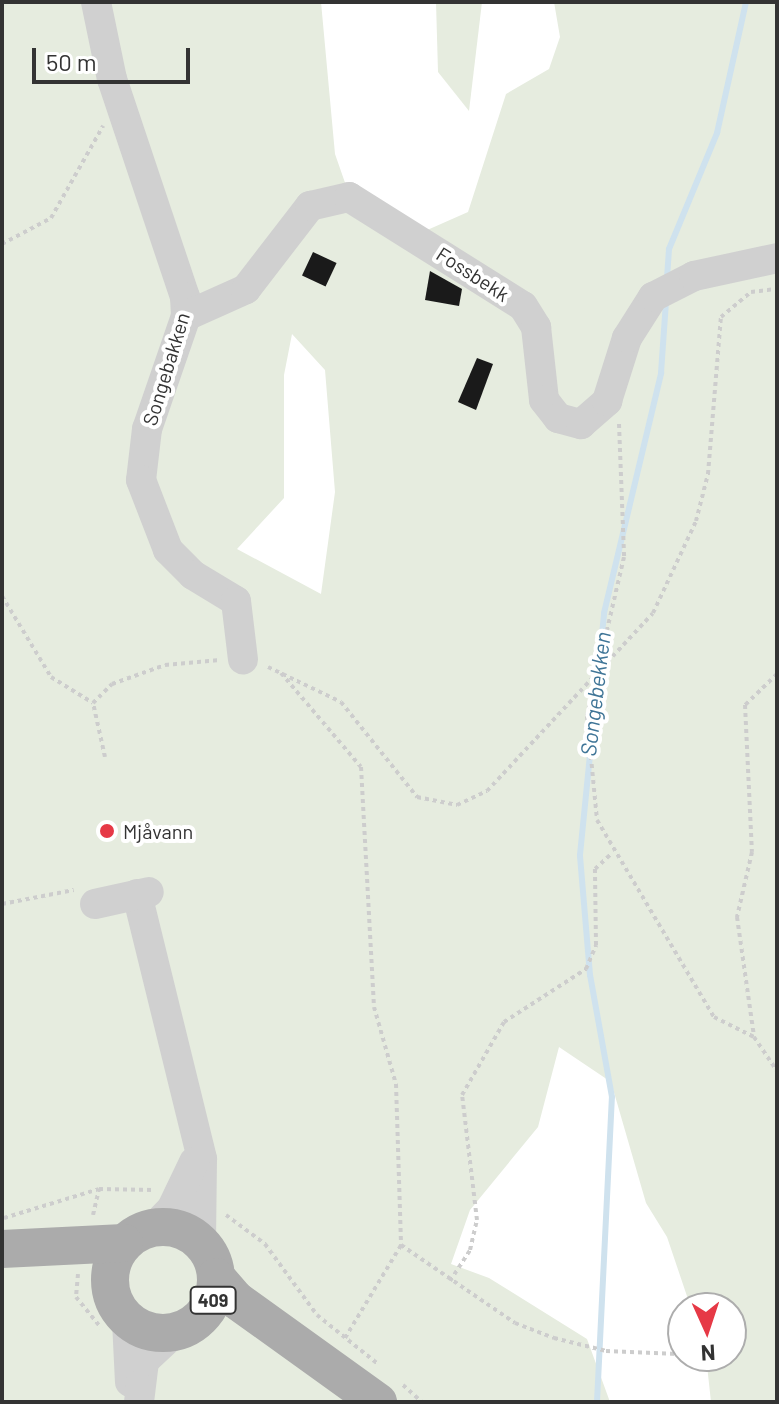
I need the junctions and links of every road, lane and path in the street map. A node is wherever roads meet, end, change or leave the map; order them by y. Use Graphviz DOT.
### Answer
graph roads {
  1 [pos="96,2"];
  2 [pos="120,102"];
  3 [pos="2,244"];
  4 [pos="777,258"];
  5 [pos="777,289"];
  6 [pos="186,316"];
  7 [pos="607,401"];
  8 [pos="2,596"];
  9 [pos="243,660"];
  10 [pos="280,671"];
  11 [pos="777,674"];
  12 [pos="590,687"];
  13 [pos="93,703"];
  14 [pos="105,757"];
  15 [pos="612,853"];
  16 [pos="87,897"];
  17 [pos="2,904"];
  18 [pos="754,1037"];
  19 [pos="777,1071"];
  20 [pos="197,1148"];
  21 [pos="99,1189"];
  22 [pos="139,1235"];
  23 [pos="201,1243"];
  24 [pos="401,1245"];
  25 [pos="18,1251"];
  26 [pos="82,1261"];
  27 [pos="216,1277"];
  28 [pos="450,1281"];
  29 [pos="123,1321"];
  30 [pos="186,1327"];
  31 [pos="279,1332"];
  32 [pos="345,1338"];
  33 [pos="667,1354"];
  34 [pos="138,1402"];
  35 [pos="378,1402"];
  1 -- 2 [label="street, Songebakken"];
  2 -- 3 [label="path"];
  2 -- 6 [label="street, Songebakken"];
  4 -- 7 [label="street"];
  5 -- 12 [label="path"];
  6 -- 7 [label="street, Fossbekk"];
  6 -- 9 [label="street, Songebakken"];
  7 -- 12 [label="path"];
  8 -- 13 [label="path"];
  9 -- 10 [label="path"];
  9 -- 13 [label="path"];
  10 -- 12 [label="path"];
  10 -- 24 [label="path"];
  11 -- 18 [label="path"];
  12 -- 15 [label="path"];
  13 -- 14 [label="path"];
  15 -- 18 [label="path"];
  15 -- 28 [label="path"];
  16 -- 17 [label="path"];
  16 -- 20 [label="street"];
  18 -- 19 [label="path"];
  20 -- 22 [label="street"];
  20 -- 23 [label="street"];
  21 -- 26 [label="path"];
  22 -- 23 [label="main road"];
  22 -- 26 [label="main road"];
  22 -- 29 [label="main road"];
  23 -- 27 [label="main road, 409"];
  24 -- 28 [label="path"];
  24 -- 32 [label="path"];
  25 -- 26 [label="main road"];
  26 -- 29 [label="main road, 409"];
  26 -- 29 [label="path"];
  27 -- 30 [label="main road, 409"];
  27 -- 31 [label="main road, 409"];
  28 -- 33 [label="path"];
  29 -- 30 [label="main road, 409"];
  29 -- 34 [label="street"];
  30 -- 31 [label="main road, 409"];
  30 -- 34 [label="street"];
  31 -- 35 [label="main road, 409"];
}
